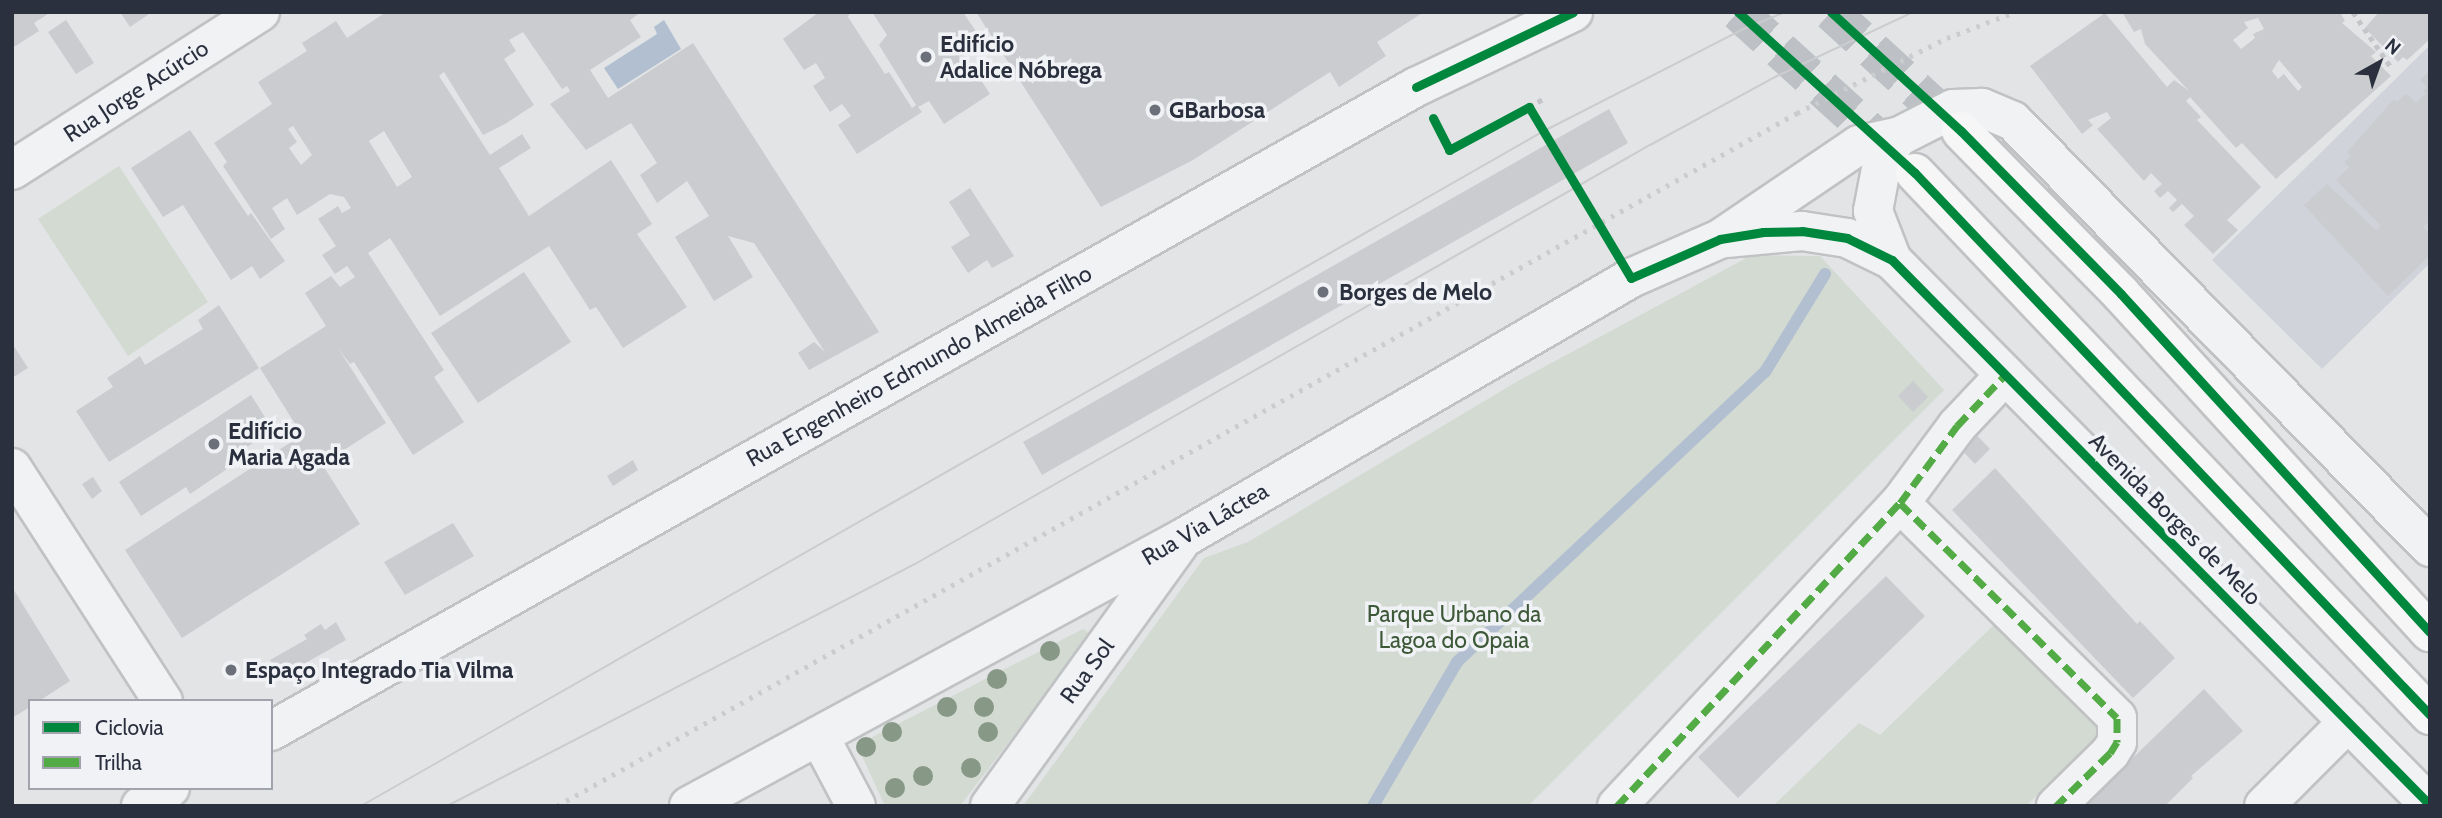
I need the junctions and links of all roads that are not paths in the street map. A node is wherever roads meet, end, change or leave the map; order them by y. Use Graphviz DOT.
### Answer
graph roads {
  1 [pos="260,12"];
  2 [pos="1573,12"];
  3 [pos="1961,131"];
  4 [pos="1898,137"];
  5 [pos="12,170"];
  6 [pos="1915,173"];
  7 [pos="1720,239"];
  8 [pos="1892,260"];
  9 [pos="2005,375"];
  10 [pos="12,468"];
  11 [pos="1900,503"];
  12 [pos="1185,537"];
  13 [pos="2430,547"];
  14 [pos="2430,632"];
  15 [pos="162,699"];
  16 [pos="2430,715"];
  17 [pos="2348,722"];
  18 [pos="273,730"];
  19 [pos="819,736"];
  20 [pos="167,790"];
  21 [pos="2430,805"];
  22 [pos="141,806"];
  23 [pos="689,806"];
  24 [pos="856,806"];
  25 [pos="990,806"];
  26 [pos="1617,806"];
  27 [pos="2056,806"];
  28 [pos="2264,806"];
  1 -- 5 [label="street, Rua Jorge Acúrcio"];
  2 -- 18 [label="street, Rua Engenheiro Edmundo Almeida Filho"];
  3 -- 14 [label="main road"];
  4 -- 7 [label="street, Rua Via Láctea"];
  4 -- 8 [label="street, Avenida Borges de Melo"];
  4 -- 13 [label="street"];
  6 -- 16 [label="main road, Avenida Borges de Melo"];
  7 -- 8 [label="street, Rua Via Láctea"];
  7 -- 12 [label="street, Rua Via Láctea"];
  8 -- 9 [label="street, Avenida Borges de Melo"];
  9 -- 11 [label="street"];
  9 -- 17 [label="street, Avenida Borges de Melo"];
  10 -- 15 [label="street"];
  11 -- 26 [label="street"];
  11 -- 27 [label="street"];
  12 -- 19 [label="street, Rua Via Láctea"];
  12 -- 25 [label="street, Rua Sol"];
  17 -- 21 [label="street, Avenida Borges de Melo"];
  17 -- 28 [label="street"];
  19 -- 23 [label="street, Rua Via Láctea"];
  19 -- 24 [label="street"];
  20 -- 22 [label="street"];
}
